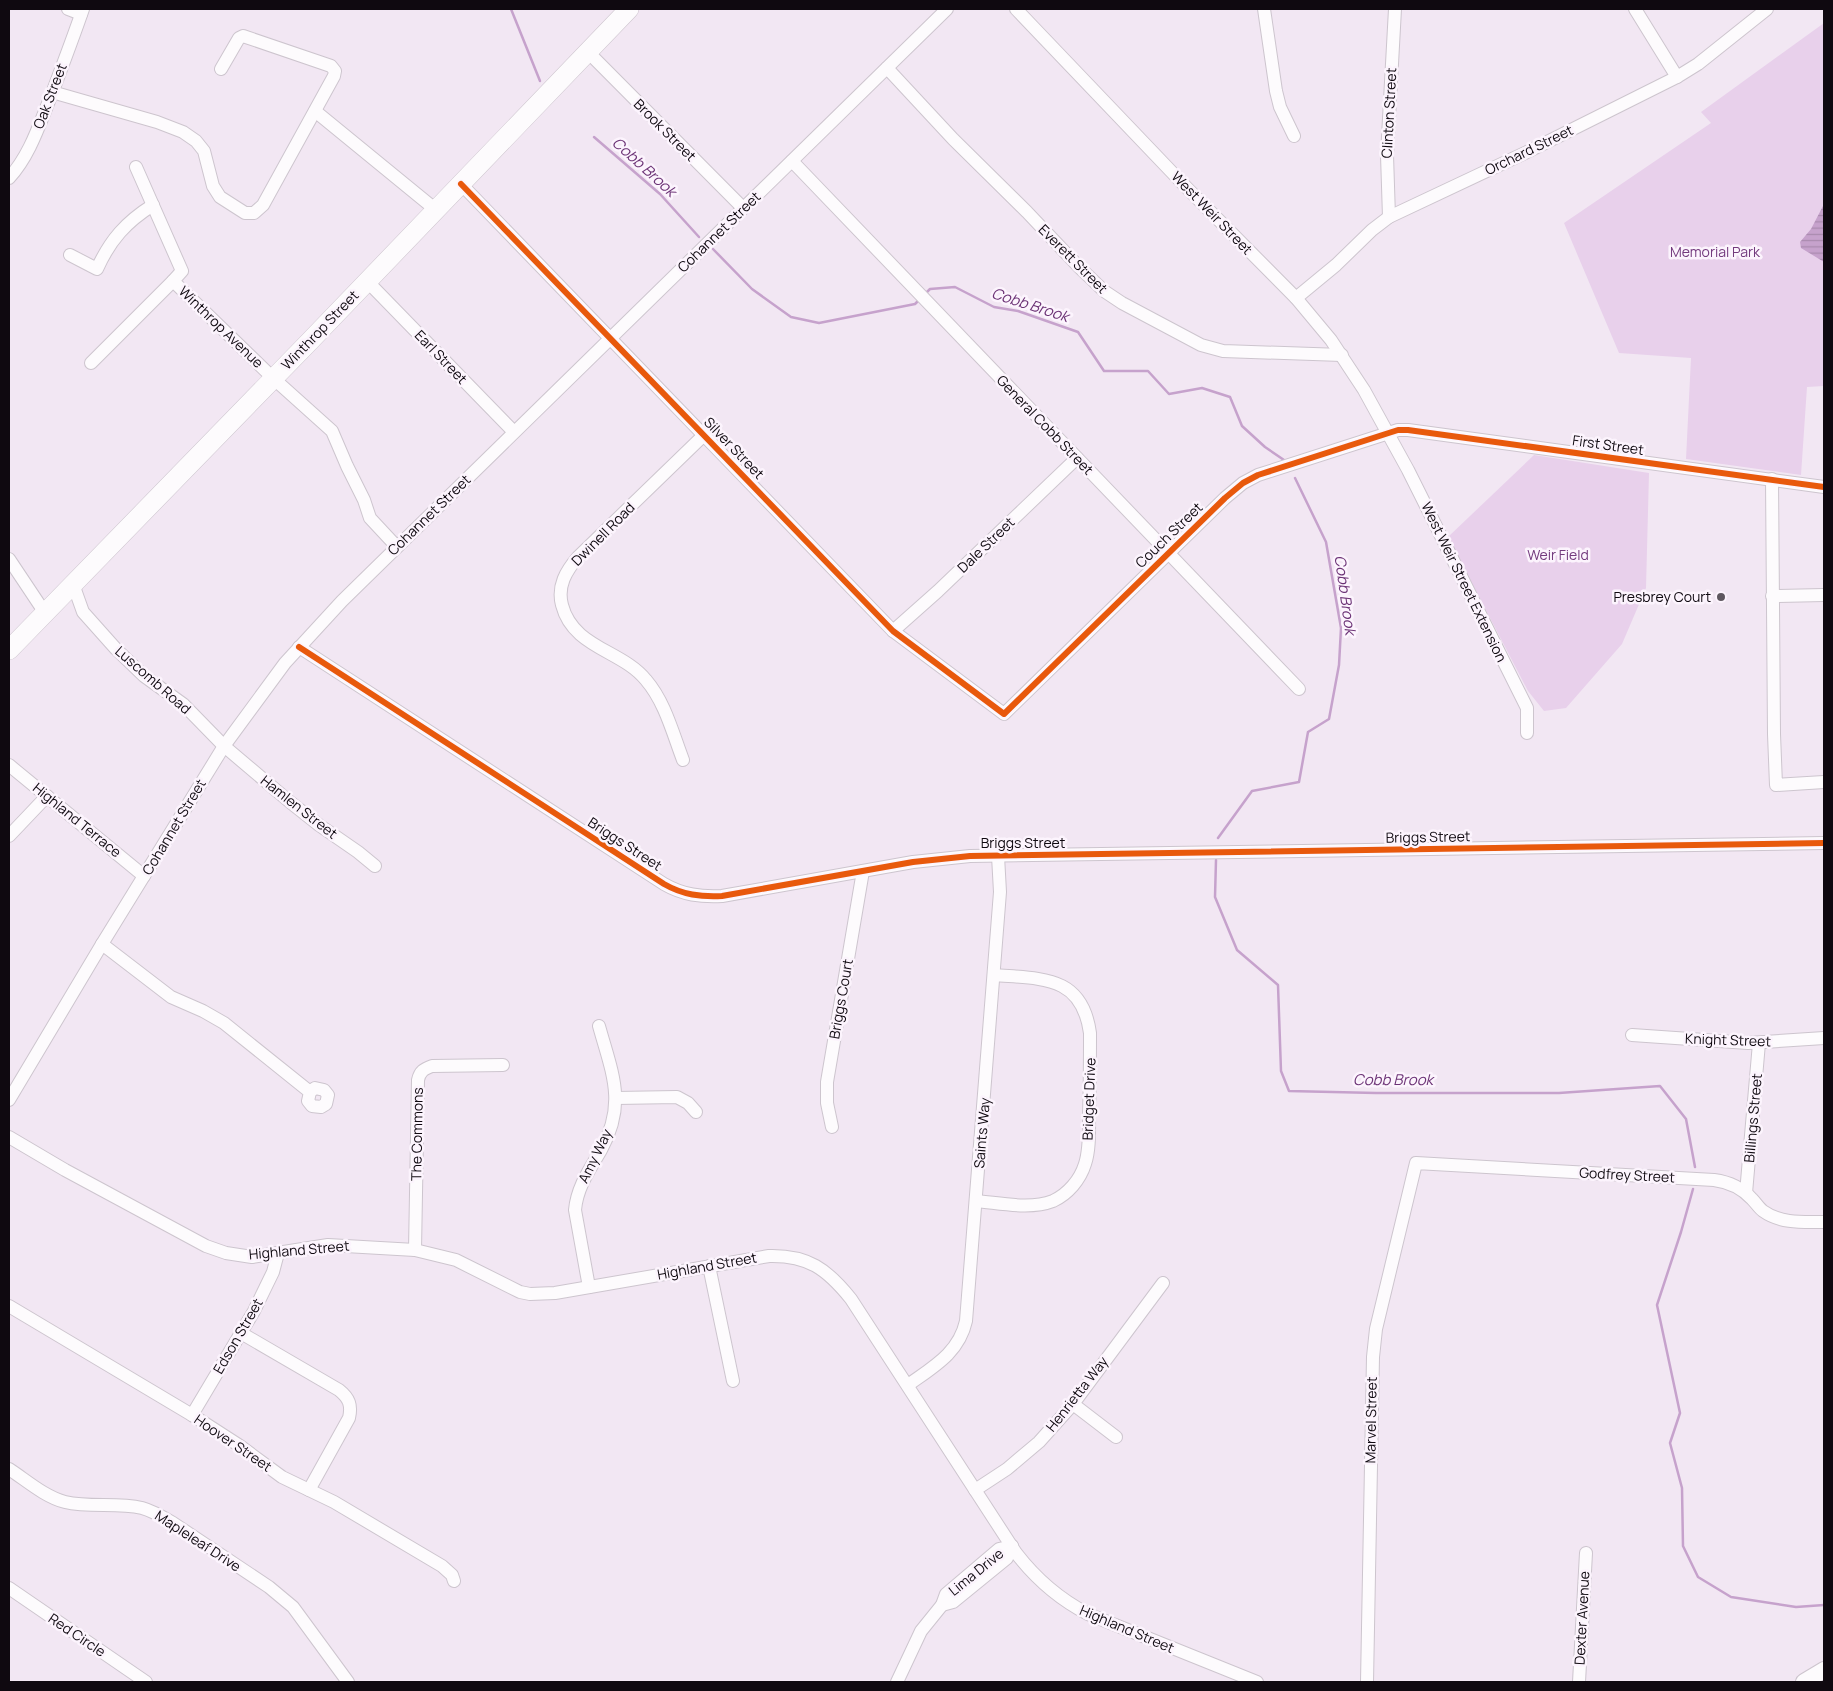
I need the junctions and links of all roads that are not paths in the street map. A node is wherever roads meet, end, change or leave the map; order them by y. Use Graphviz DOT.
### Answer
graph roads {
  1 [pos="68,9"];
  2 [pos="629,9"];
  3 [pos="947,9"];
  4 [pos="1016,9"];
  5 [pos="1264,9"];
  6 [pos="1395,9"];
  7 [pos="1635,9"];
  8 [pos="1767,9"];
  9 [pos="82,12"];
  10 [pos="587,52"];
  11 [pos="887,68"];
  12 [pos="221,69"];
  13 [pos="1677,77"];
  14 [pos="52,92"];
  15 [pos="315,111"];
  16 [pos="1294,136"];
  17 [pos="792,161"];
  18 [pos="136,167"];
  19 [pos="9,178"];
  20 [pos="461,184"];
  21 [pos="153,205"];
  22 [pos="744,208"];
  23 [pos="436,210"];
  24 [pos="1389,217"];
  25 [pos="70,255"];
  26 [pos="367,281"];
  27 [pos="173,282"];
  28 [pos="1296,298"];
  29 [pos="610,338"];
  30 [pos="1342,355"];
  31 [pos="91,363"];
  32 [pos="273,378"];
  33 [pos="514,432"];
  34 [pos="1388,434"];
  35 [pos="704,435"];
  36 [pos="1077,458"];
  37 [pos="1772,479"];
  38 [pos="1824,487"];
  39 [pos="397,547"];
  40 [pos="1168,553"];
  41 [pos="9,559"];
  42 [pos="73,584"];
  43 [pos="1824,595"];
  44 [pos="1772,596"];
  45 [pos="45,613"];
  46 [pos="893,631"];
  47 [pos="299,647"];
  48 [pos="9,650"];
  49 [pos="1299,689"];
  50 [pos="1004,714"];
  51 [pos="1527,733"];
  52 [pos="224,746"];
  53 [pos="683,760"];
  54 [pos="9,765"];
  55 [pos="1824,782"];
  56 [pos="47,796"];
  57 [pos="9,836"];
  58 [pos="1824,843"];
  59 [pos="998,856"];
  60 [pos="375,866"];
  61 [pos="863,871"];
  62 [pos="144,876"];
  63 [pos="102,944"];
  64 [pos="994,975"];
  65 [pos="598,1026"];
  66 [pos="1632,1035"];
  67 [pos="1824,1038"];
  68 [pos="1759,1043"];
  69 [pos="503,1065"];
  70 [pos="310,1092"];
  71 [pos="616,1098"];
  72 [pos="9,1100"];
  73 [pos="696,1112"];
  74 [pos="832,1127"];
  75 [pos="9,1137"];
  76 [pos="1416,1163"];
  77 [pos="1746,1193"];
  78 [pos="976,1201"];
  79 [pos="1824,1222"];
  80 [pos="415,1250"];
  81 [pos="278,1253"];
  82 [pos="709,1266"];
  83 [pos="1163,1283"];
  84 [pos="589,1287"];
  85 [pos="9,1306"];
  86 [pos="241,1333"];
  87 [pos="733,1381"];
  88 [pos="908,1384"];
  89 [pos="1072,1404"];
  90 [pos="192,1415"];
  91 [pos="1116,1437"];
  92 [pos="9,1469"];
  93 [pos="309,1490"];
  94 [pos="975,1490"];
  95 [pos="1012,1546"];
  96 [pos="1586,1554"];
  97 [pos="454,1581"];
  98 [pos="9,1588"];
  99 [pos="1824,1670"];
  100 [pos="146,1682"];
  101 [pos="348,1682"];
  102 [pos="897,1682"];
  103 [pos="1257,1682"];
  104 [pos="1366,1682"];
  105 [pos="1579,1682"];
  106 [pos="1804,1682"];
  1 -- 9 [label="street"];
  2 -- 10 [label="highway, Winthrop Street"];
  3 -- 11 [label="street, Cohannet Street"];
  4 -- 28 [label="street, West Weir Street"];
  5 -- 16 [label="street"];
  6 -- 24 [label="street, Clinton Street"];
  7 -- 13 [label="street"];
  8 -- 13 [label="street, Orchard Street"];
  9 -- 14 [label="street, Oak Street"];
  10 -- 20 [label="highway, Winthrop Street"];
  10 -- 22 [label="street, Brook Street"];
  11 -- 17 [label="street, Cohannet Street"];
  11 -- 30 [label="street, Everett Street"];
  12 -- 15 [label="street"];
  13 -- 24 [label="street, Orchard Street"];
  14 -- 15 [label="street"];
  14 -- 19 [label="street, Oak Street"];
  15 -- 23 [label="street"];
  17 -- 22 [label="street, Cohannet Street"];
  17 -- 36 [label="street, General Cobb Street"];
  18 -- 21 [label="street, Winthrop Avenue"];
  20 -- 23 [label="highway, Winthrop Street"];
  20 -- 29 [label="street, Silver Street"];
  21 -- 25 [label="street"];
  21 -- 27 [label="street, Winthrop Avenue"];
  22 -- 29 [label="street, Cohannet Street"];
  23 -- 26 [label="highway, Winthrop Street"];
  24 -- 28 [label="street, Orchard Street"];
  26 -- 32 [label="highway, Winthrop Street"];
  26 -- 33 [label="street, Earl Street"];
  27 -- 31 [label="street"];
  27 -- 32 [label="street, Winthrop Avenue"];
  28 -- 30 [label="street, West Weir Street"];
  29 -- 33 [label="street, Cohannet Street"];
  29 -- 35 [label="street, Silver Street"];
  30 -- 34 [label="street, West Weir Street"];
  32 -- 39 [label="street, Winthrop Avenue"];
  32 -- 42 [label="highway, Winthrop Street"];
  33 -- 39 [label="street, Cohannet Street"];
  34 -- 37 [label="street, First Street"];
  34 -- 40 [label="street, Couch Street"];
  34 -- 51 [label="street, West Weir Street Extension"];
  35 -- 46 [label="street, Silver Street"];
  35 -- 53 [label="street, Dwinell Road"];
  36 -- 40 [label="street, General Cobb Street"];
  36 -- 46 [label="street, Dale Street"];
  37 -- 38 [label="street, First Street"];
  37 -- 44 [label="street"];
  39 -- 47 [label="street, Cohannet Street"];
  40 -- 49 [label="street, General Cobb Street"];
  40 -- 50 [label="street, Couch Street"];
  41 -- 45 [label="street"];
  42 -- 45 [label="highway, Winthrop Street"];
  42 -- 52 [label="street, Luscomb Road"];
  43 -- 44 [label="street"];
  44 -- 55 [label="street"];
  45 -- 48 [label="highway, Winthrop Street"];
  46 -- 50 [label="street, Silver Street"];
  47 -- 52 [label="street, Cohannet Street"];
  47 -- 61 [label="street, Briggs Street"];
  52 -- 60 [label="street, Hamlen Street"];
  52 -- 62 [label="street, Cohannet Street"];
  54 -- 56 [label="street, Highland Terrace"];
  56 -- 57 [label="street"];
  56 -- 62 [label="street, Highland Terrace"];
  58 -- 59 [label="street, Briggs Street"];
  59 -- 61 [label="street, Briggs Street"];
  59 -- 64 [label="street, Saints Way"];
  61 -- 74 [label="street, Briggs Court"];
  62 -- 63 [label="street, Cohannet Street"];
  63 -- 70 [label="street"];
  63 -- 72 [label="street, Cohannet Street"];
  64 -- 78 [label="street, Saints Way"];
  64 -- 78 [label="street, Bridget Drive"];
  65 -- 71 [label="street, Amy Way"];
  66 -- 68 [label="street, Knight Street"];
  67 -- 68 [label="street, Knight Street"];
  68 -- 77 [label="street, Billings Street"];
  69 -- 80 [label="street, The Commons"];
  71 -- 73 [label="street"];
  71 -- 84 [label="street, Amy Way"];
  75 -- 81 [label="street, Highland Street"];
  76 -- 77 [label="street, Godfrey Street"];
  76 -- 104 [label="street, Marvel Street"];
  77 -- 79 [label="street, Godfrey Street"];
  78 -- 88 [label="street, Saints Way"];
  80 -- 81 [label="street, Highland Street"];
  80 -- 84 [label="street, Highland Street"];
  81 -- 86 [label="street, Edson Street"];
  82 -- 84 [label="street, Highland Street"];
  82 -- 87 [label="street"];
  82 -- 88 [label="street, Highland Street"];
  83 -- 89 [label="street, Henrietta Way"];
  85 -- 90 [label="street, Hoover Street"];
  86 -- 90 [label="street, Edson Street"];
  86 -- 93 [label="street"];
  88 -- 94 [label="street, Highland Street"];
  89 -- 91 [label="street"];
  89 -- 94 [label="street, Henrietta Way"];
  90 -- 93 [label="street, Hoover Street"];
  92 -- 101 [label="street, Mapleleaf Drive"];
  93 -- 97 [label="street, Hoover Street"];
  94 -- 95 [label="street, Highland Street"];
  95 -- 102 [label="street, Lima Drive"];
  95 -- 103 [label="street, Highland Street"];
  96 -- 105 [label="street, Dexter Avenue"];
  98 -- 100 [label="street, Red Circle"];
  99 -- 106 [label="main road"];
}
